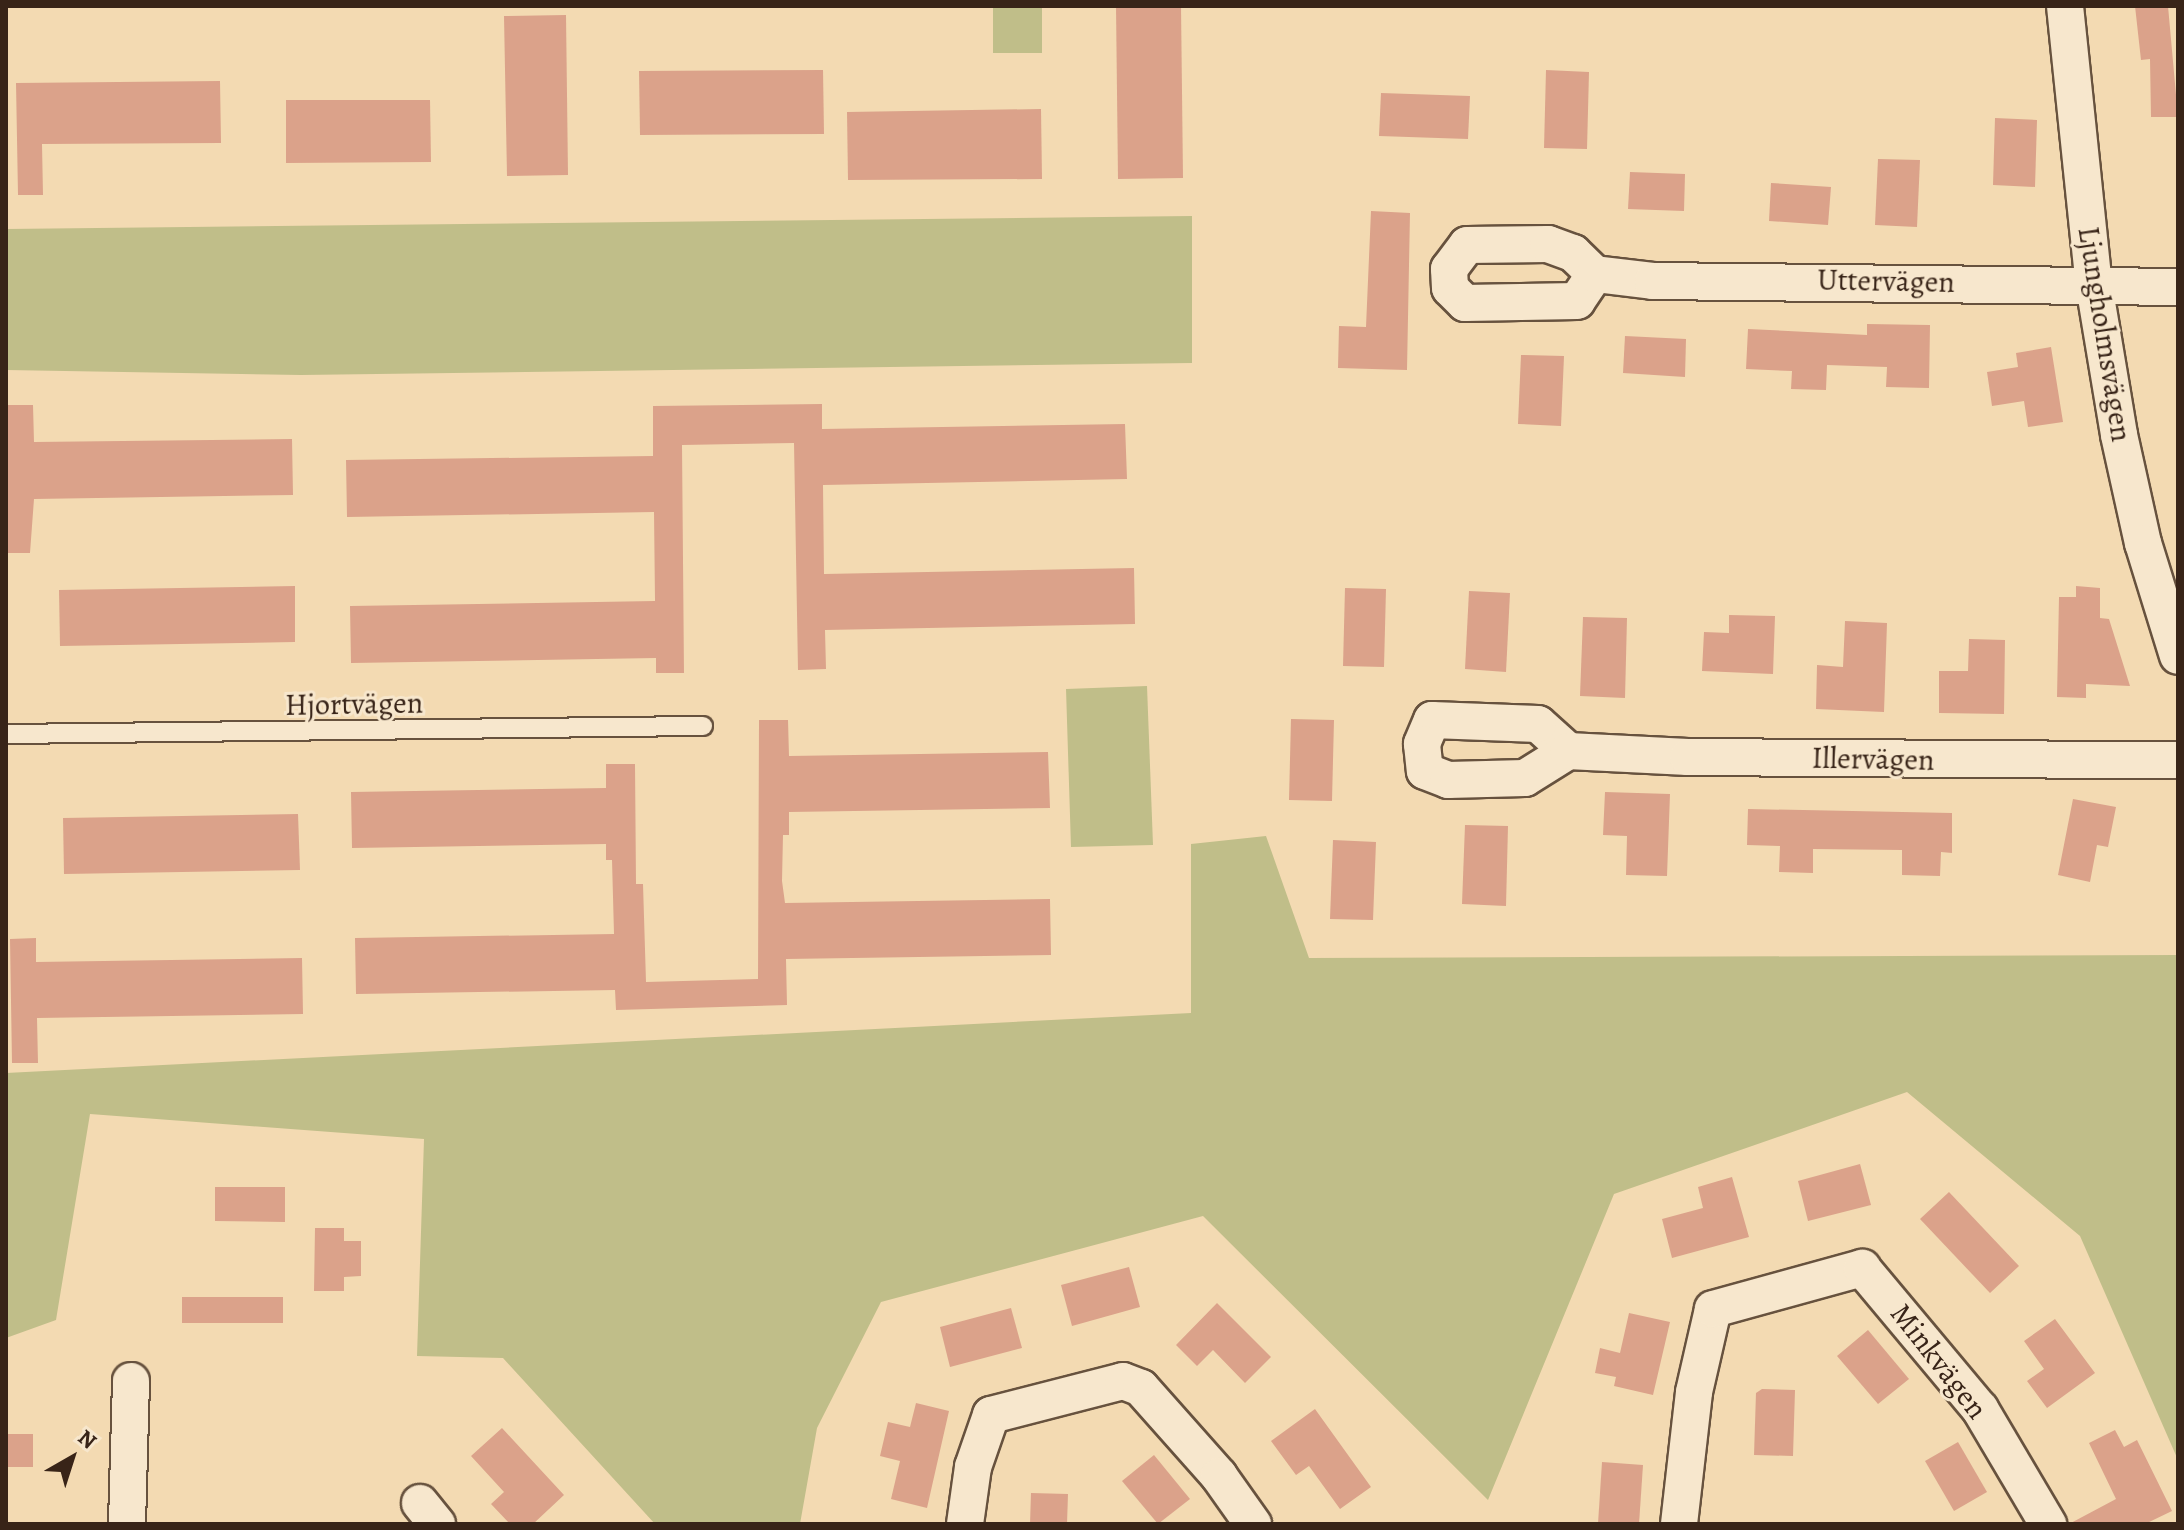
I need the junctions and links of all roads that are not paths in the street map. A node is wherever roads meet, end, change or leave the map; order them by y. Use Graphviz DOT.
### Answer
graph roads {
  1 [pos="2065,6"];
  2 [pos="1595,274"];
  3 [pos="2094,285"];
  4 [pos="2178,287"];
  5 [pos="2178,656"];
  6 [pos="703,726"];
  7 [pos="6,734"];
  8 [pos="1568,751"];
  9 [pos="2178,760"];
  10 [pos="131,1381"];
  11 [pos="127,1524"];
  12 [pos="965,1524"];
  13 [pos="1253,1524"];
  14 [pos="1679,1524"];
  15 [pos="2048,1524"];
  1 -- 3 [label="street, Ljungholmsvägen"];
  2 -- 3 [label="street, Uttervägen"];
  3 -- 4 [label="street, Uttervägen"];
  3 -- 5 [label="street, Ljungholmsvägen"];
  6 -- 7 [label="lane, Hjortvägen"];
  8 -- 9 [label="street, Illervägen"];
  10 -- 11 [label="street"];
  12 -- 13 [label="street"];
  14 -- 15 [label="street, Minkvägen"];
}
